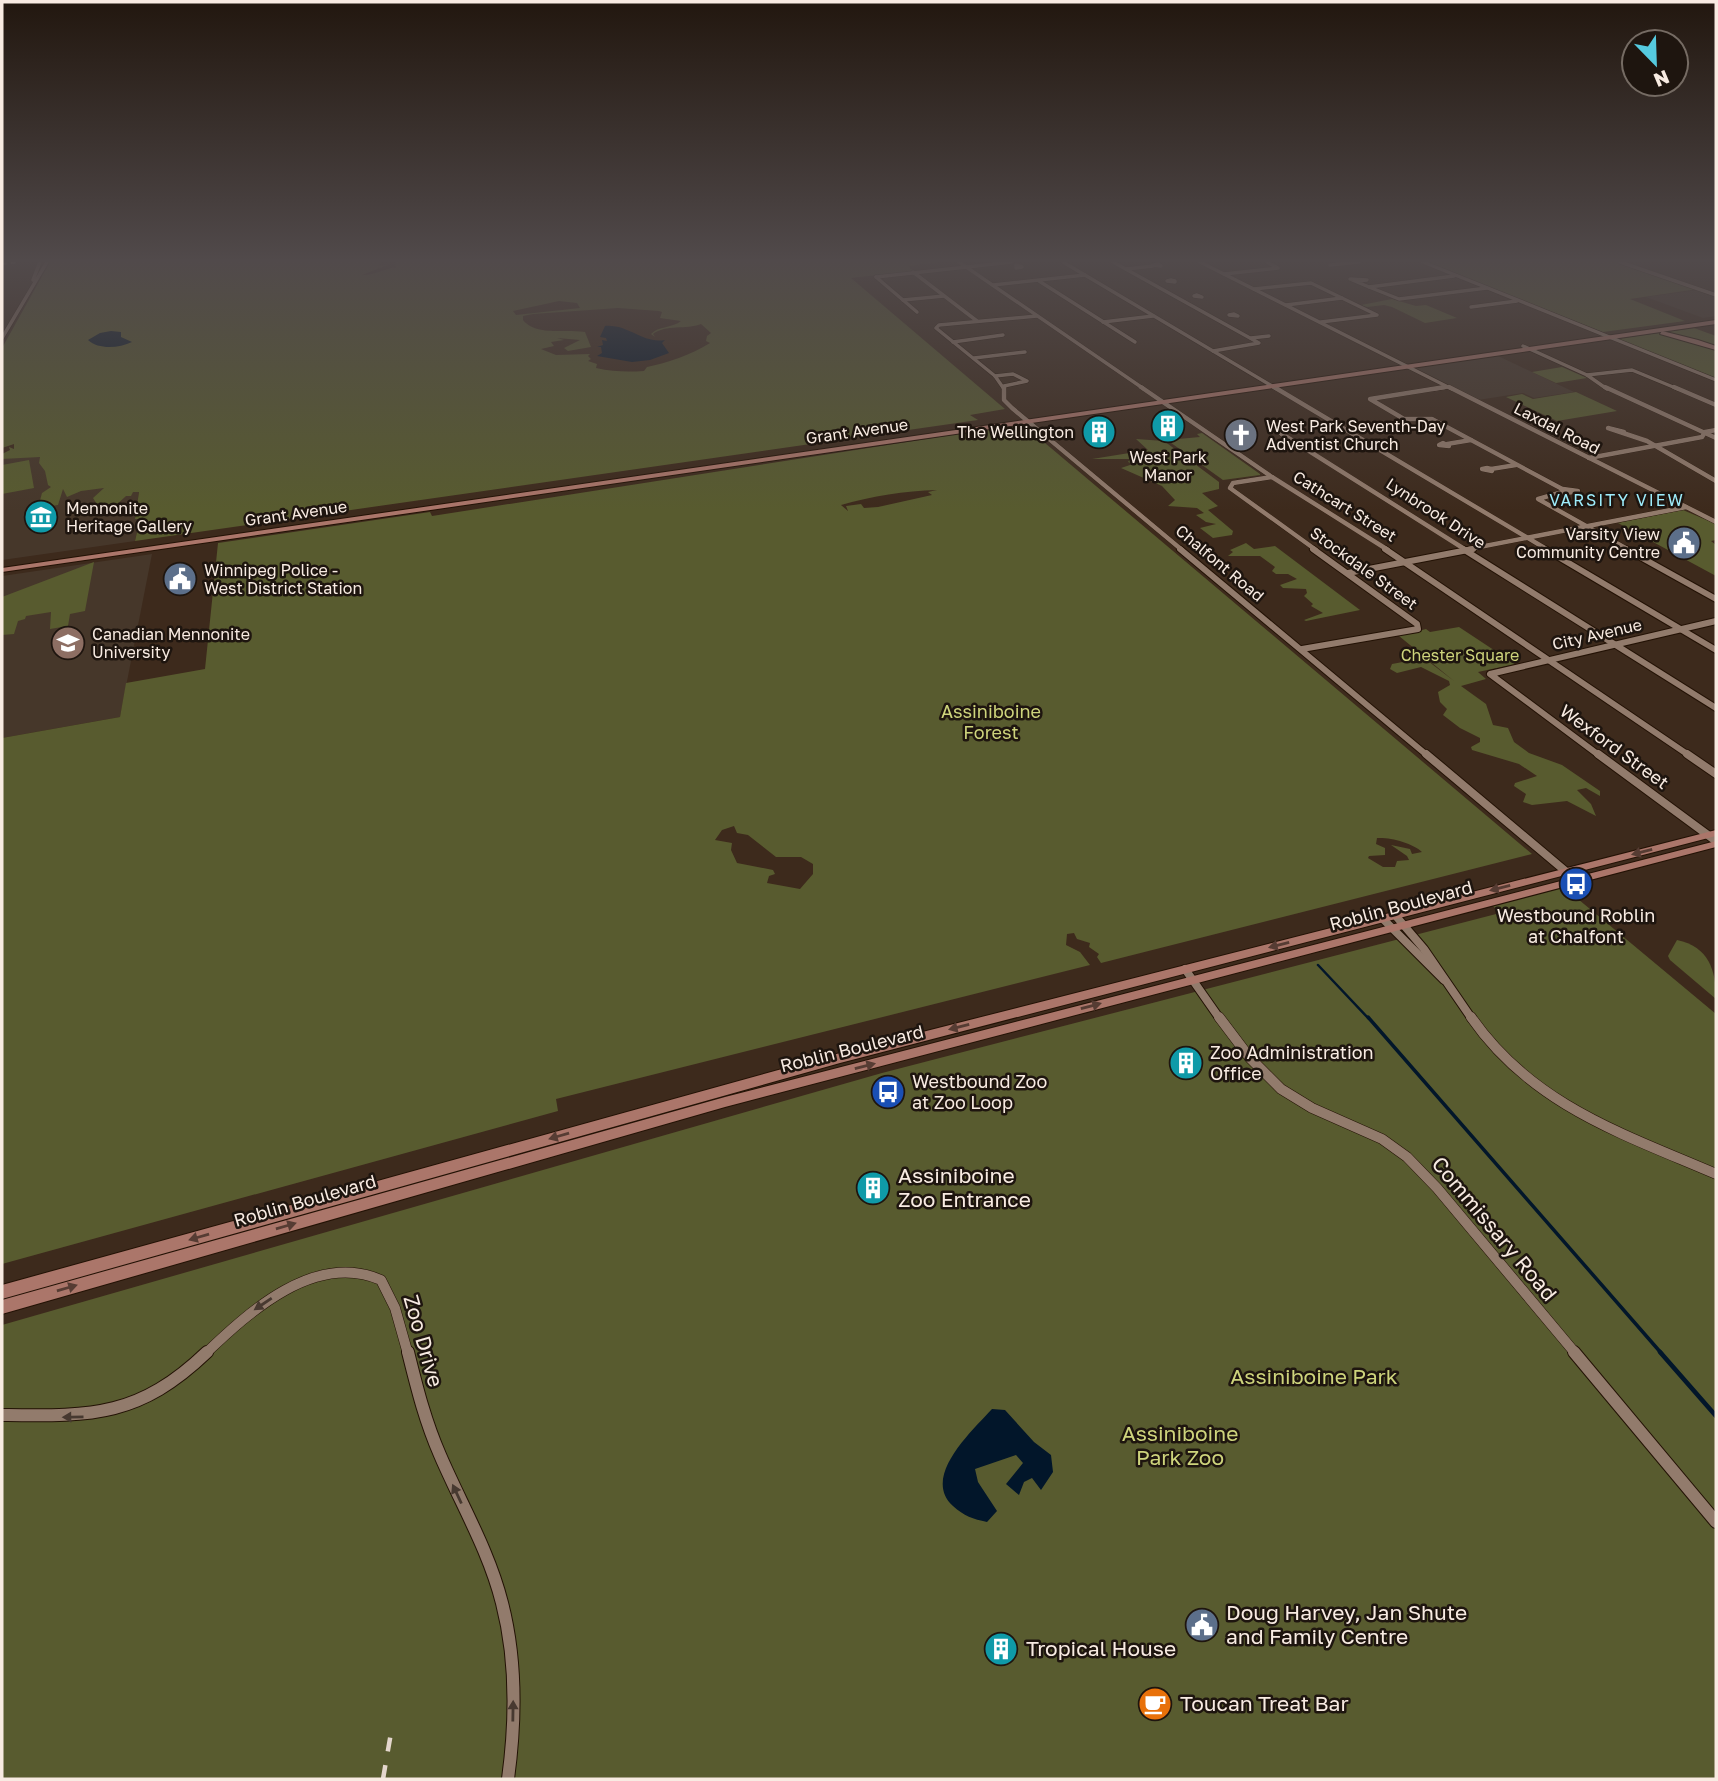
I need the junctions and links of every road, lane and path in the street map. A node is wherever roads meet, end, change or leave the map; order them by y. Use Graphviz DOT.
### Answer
graph roads {
  1 [pos="957,345"];
  2 [pos="1080,345"];
  3 [pos="1203,345"];
  4 [pos="1252,345"];
  5 [pos="1366,345"];
  6 [pos="1539,345"];
  7 [pos="1630,345"];
  8 [pos="1525,347"];
  9 [pos="1213,351"];
  10 [pos="1024,352"];
  11 [pos="974,358"];
  12 [pos="1403,364"];
  13 [pos="1587,375"];
  14 [pos="995,376"];
  15 [pos="1716,380"];
  16 [pos="1268,384"];
  17 [pos="1004,386"];
  18 [pos="1447,387"];
  19 [pos="1160,399"];
  20 [pos="1716,405"];
  21 [pos="1025,419"];
  22 [pos="1716,430"];
  23 [pos="1625,432"];
  24 [pos="1705,432"];
  25 [pos="1282,433"];
  26 [pos="1716,438"];
  27 [pos="1471,440"];
  28 [pos="1447,444"];
  29 [pos="1654,446"];
  30 [pos="1588,458"];
  31 [pos="1517,465"];
  32 [pos="1491,469"];
  33 [pos="1272,477"];
  34 [pos="1716,481"];
  35 [pos="1686,507"];
  36 [pos="1716,522"];
  37 [pos="1584,526"];
  38 [pos="1527,537"];
  39 [pos="1468,550"];
  40 [pos="1406,561"];
  41 [pos="2,567"];
  42 [pos="1348,573"];
  43 [pos="1716,599"];
  44 [pos="1716,621"];
  45 [pos="1681,629"];
  46 [pos="1618,645"];
  47 [pos="1302,649"];
  48 [pos="1716,650"];
  49 [pos="1548,659"];
  50 [pos="1493,678"];
  51 [pos="1716,708"];
  52 [pos="1716,774"];
  53 [pos="1714,839"];
  54 [pos="1566,871"];
  55 [pos="1576,880"];
  56 [pos="1395,915"];
  57 [pos="1382,918"];
  58 [pos="1405,925"];
  59 [pos="1392,928"];
  60 [pos="1189,974"];
  61 [pos="1449,985"];
  62 [pos="1716,1174"];
  63 [pos="2,1292"];
  64 [pos="2,1307"];
  65 [pos="2,1415"];
  66 [pos="1716,1522"];
  67 [pos="508,1779"];
  1 -- 11 [label="street, Chalfont Road"];
  2 -- 19 [label="street, Cathcart Street"];
  3 -- 9 [label="street"];
  4 -- 9 [label="street"];
  5 -- 12 [label="street, Laxdal Road"];
  6 -- 8 [label="main road, Grant Avenue"];
  7 -- 15 [label="street"];
  8 -- 12 [label="main road, Grant Avenue"];
  8 -- 13 [label="street"];
  9 -- 16 [label="street"];
  10 -- 11 [label="street"];
  11 -- 14 [label="street, Chalfont Road"];
  12 -- 16 [label="main road, Grant Avenue"];
  12 -- 18 [label="street, Laxdal Road"];
  13 -- 20 [label="street"];
  13 -- 24 [label="street"];
  14 -- 17 [label="street, Chalfont Road"];
  14 -- 17 [label="street"];
  16 -- 19 [label="main road, Grant Avenue"];
  16 -- 38 [label="street"];
  17 -- 21 [label="street, Chalfont Road"];
  18 -- 27 [label="street"];
  18 -- 30 [label="street, Laxdal Road"];
  19 -- 21 [label="main road, Grant Avenue"];
  19 -- 33 [label="street, Cathcart Street"];
  21 -- 41 [label="main road, Grant Avenue"];
  21 -- 47 [label="street, Chalfont Road"];
  22 -- 24 [label="street"];
  23 -- 29 [label="street"];
  24 -- 26 [label="street"];
  24 -- 29 [label="street"];
  25 -- 39 [label="street, Lynbrook Drive"];
  27 -- 28 [label="street"];
  27 -- 31 [label="street"];
  29 -- 30 [label="street"];
  29 -- 34 [label="street"];
  30 -- 35 [label="street, Laxdal Road"];
  31 -- 32 [label="street"];
  31 -- 37 [label="street"];
  33 -- 40 [label="street, Cathcart Street"];
  33 -- 42 [label="street, Stockdale Street"];
  35 -- 36 [label="street, Laxdal Road"];
  35 -- 37 [label="street"];
  37 -- 38 [label="street"];
  37 -- 43 [label="street"];
  38 -- 39 [label="street"];
  38 -- 45 [label="street"];
  39 -- 40 [label="street"];
  39 -- 46 [label="street, Lynbrook Drive"];
  40 -- 42 [label="street"];
  40 -- 49 [label="street, Cathcart Street"];
  42 -- 47 [label="street, Stockdale Street"];
  44 -- 45 [label="street, City Avenue"];
  45 -- 46 [label="street, City Avenue"];
  45 -- 48 [label="street"];
  46 -- 49 [label="street, City Avenue"];
  46 -- 51 [label="street, Lynbrook Drive"];
  47 -- 54 [label="street, Chalfont Road"];
  49 -- 50 [label="street, City Avenue"];
  49 -- 52 [label="street, Cathcart Street"];
  50 -- 53 [label="street, Wexford Street"];
  53 -- 54 [label="main road, Roblin Boulevard, one-way"];
  53 -- 55 [label="main road, Roblin Boulevard"];
  54 -- 55 [label="street, Chalfont Road"];
  54 -- 56 [label="main road, Roblin Boulevard, one-way"];
  55 -- 58 [label="main road, Roblin Boulevard"];
  56 -- 57 [label="main road, Roblin Boulevard"];
  56 -- 58 [label="street"];
  57 -- 59 [label="street"];
  57 -- 60 [label="main road, Roblin Boulevard, one-way"];
  58 -- 59 [label="main road, Roblin Boulevard"];
  58 -- 61 [label="street"];
  59 -- 60 [label="main road, Roblin Boulevard"];
  59 -- 61 [label="street"];
  60 -- 63 [label="main road, Roblin Boulevard, one-way"];
  64 -- 60 [label="main road, Roblin Boulevard, one-way"];
  60 -- 66 [label="street, Commissary Road"];
  61 -- 62 [label="street"];
  67 -- 65 [label="street, Zoo Drive, one-way"];
}
